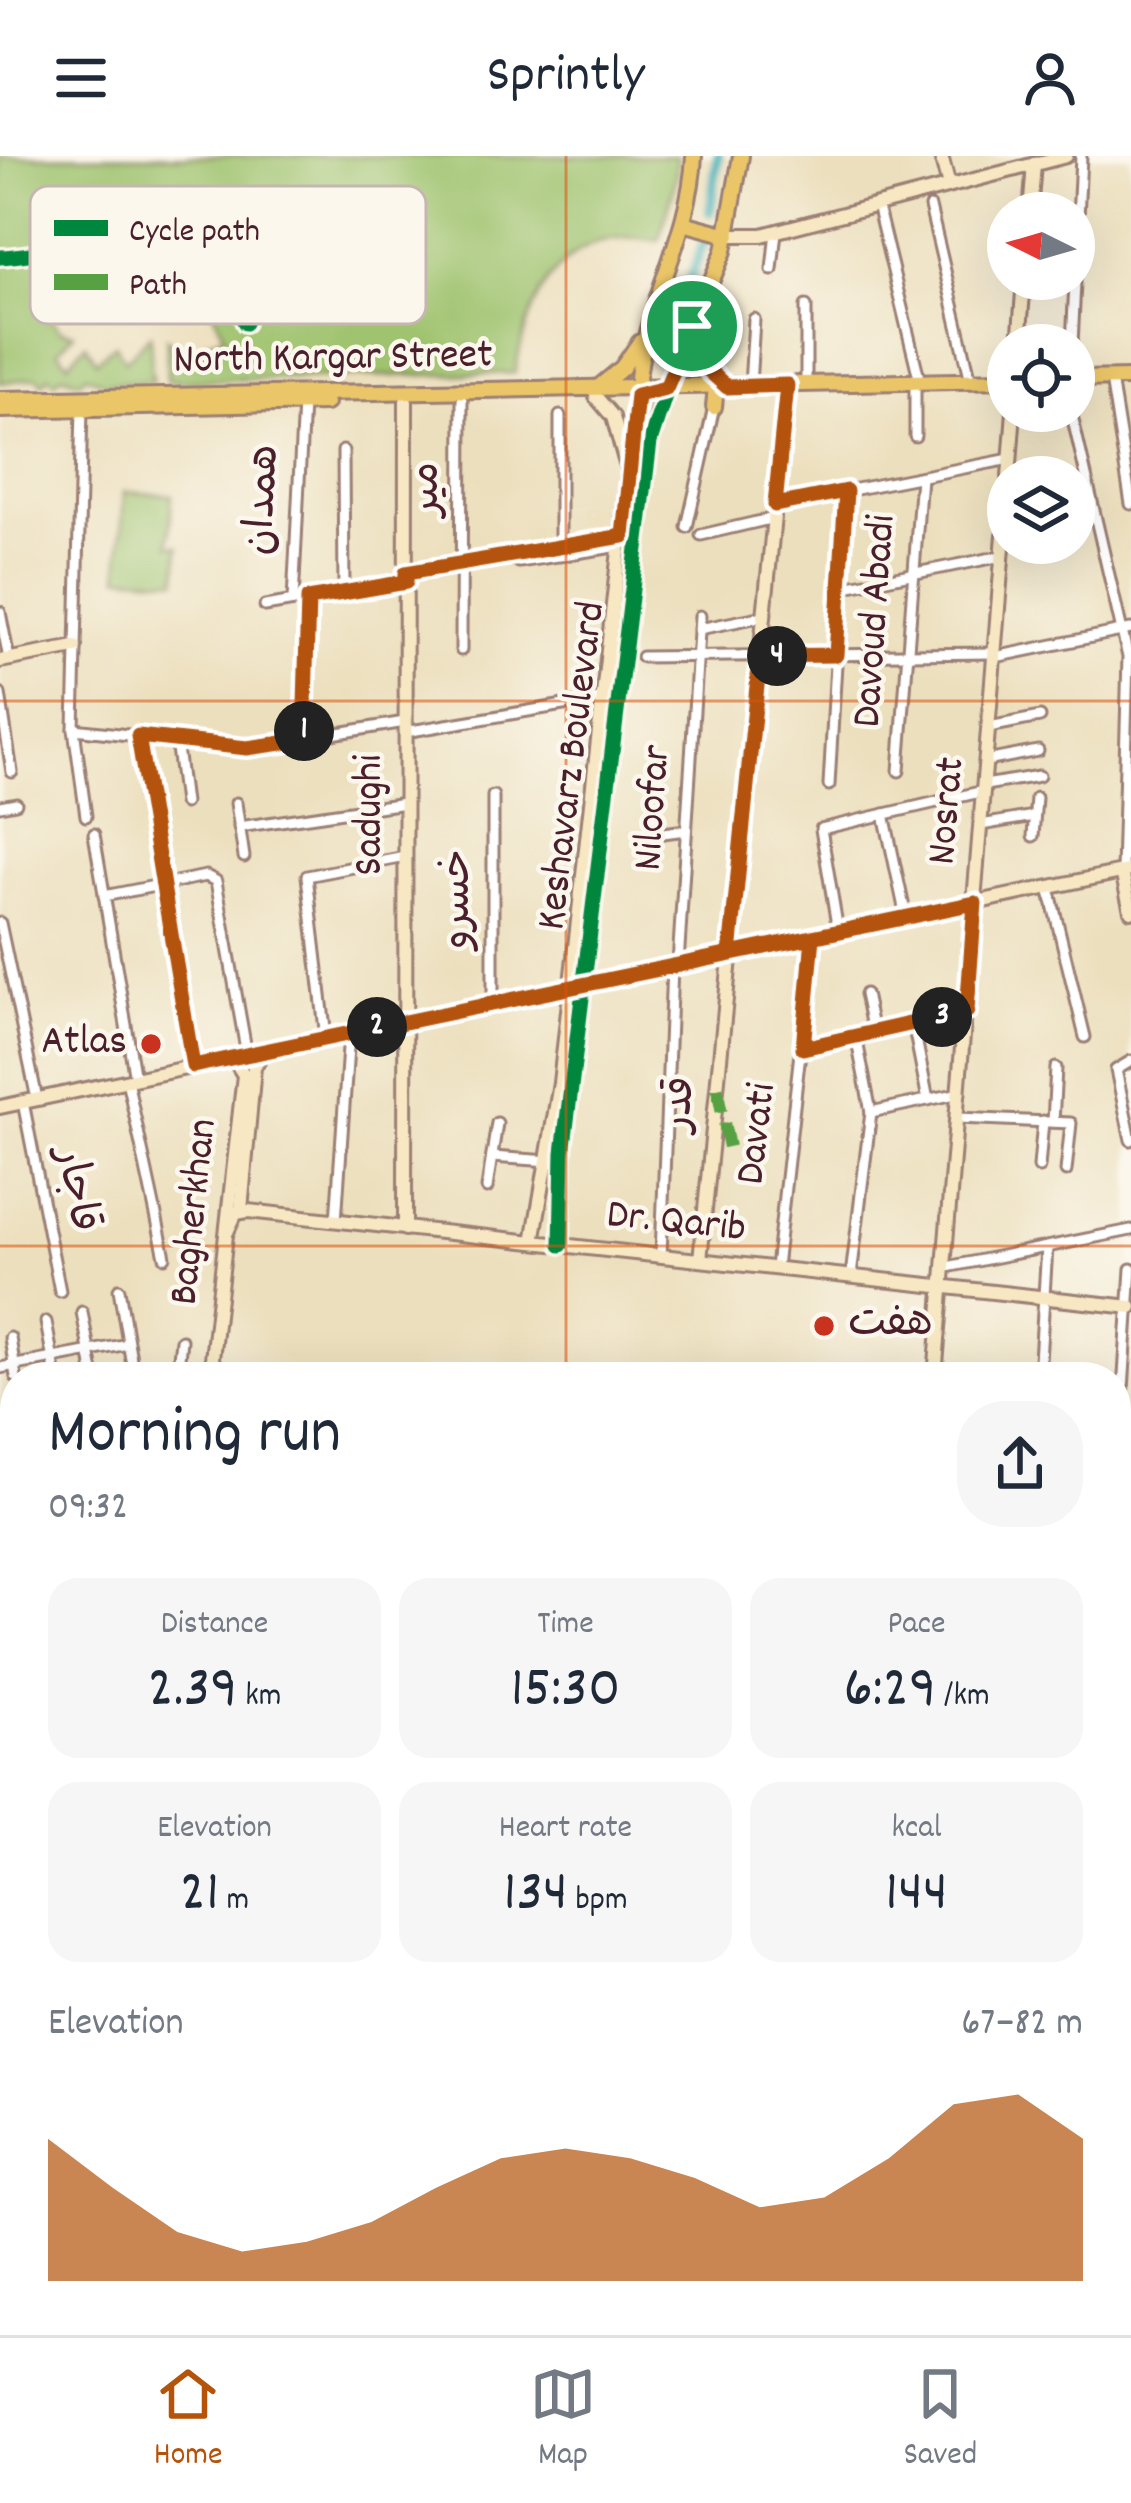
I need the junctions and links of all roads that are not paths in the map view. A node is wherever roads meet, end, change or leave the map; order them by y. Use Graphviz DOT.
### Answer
graph roads {
  1 [pos="694,156"];
  2 [pos="740,156"];
  3 [pos="941,156"];
  4 [pos="1066,156"];
  5 [pos="1081,156"];
  6 [pos="1034,164"];
  7 [pos="949,186"];
  8 [pos="1032,192"];
  9 [pos="877,205"];
  10 [pos="930,207"];
  11 [pos="683,223"];
  12 [pos="776,231"];
  13 [pos="728,235"];
  14 [pos="772,270"];
  15 [pos="806,306"];
  16 [pos="754,320"];
  17 [pos="1073,324"];
  18 [pos="692,326"];
  19 [pos="643,338"];
  20 [pos="1131,378"];
  21 [pos="1095,379"];
  22 [pos="1111,379"];
  23 [pos="971,381"];
  24 [pos="987,381"];
  25 [pos="918,382"];
  26 [pos="787,385"];
  27 [pos="806,385"];
  28 [pos="749,386"];
  29 [pos="722,387"];
  30 [pos="666,388"];
  31 [pos="637,392"];
  32 [pos="596,393"];
  33 [pos="406,396"];
  34 [pos="463,396"];
  35 [pos="304,398"];
  36 [pos="0,399"];
  37 [pos="82,403"];
  38 [pos="784,406"];
  39 [pos="715,407"];
  40 [pos="0,410"];
  41 [pos="560,416"];
  42 [pos="1076,432"];
  43 [pos="915,436"];
  44 [pos="343,451"];
  45 [pos="987,464"];
  46 [pos="630,476"];
  47 [pos="921,477"];
  48 [pos="846,491"];
  49 [pos="1131,504"];
  50 [pos="774,512"];
  51 [pos="687,527"];
  52 [pos="701,535"];
  53 [pos="622,541"];
  54 [pos="560,552"];
  55 [pos="987,559"];
  56 [pos="462,564"];
  57 [pos="1002,564"];
  58 [pos="914,573"];
  59 [pos="406,578"];
  60 [pos="840,588"];
  61 [pos="344,593"];
  62 [pos="308,599"];
  63 [pos="292,602"];
  64 [pos="265,606"];
  65 [pos="0,612"];
  66 [pos="700,616"];
  67 [pos="764,616"];
  68 [pos="699,629"];
  69 [pos="1125,630"];
  70 [pos="75,647"];
  71 [pos="461,650"];
  72 [pos="908,654"];
  73 [pos="836,655"];
  74 [pos="995,655"];
  75 [pos="760,656"];
  76 [pos="697,657"];
  77 [pos="642,658"];
  78 [pos="4,660"];
  79 [pos="0,694"];
  80 [pos="605,698"];
  81 [pos="1040,717"];
  82 [pos="405,727"];
  83 [pos="989,727"];
  84 [pos="74,729"];
  85 [pos="138,736"];
  86 [pos="176,740"];
  87 [pos="304,740"];
  88 [pos="1038,751"];
  89 [pos="986,761"];
  90 [pos="899,771"];
  91 [pos="12,772"];
  92 [pos="1039,776"];
  93 [pos="829,785"];
  94 [pos="984,788"];
  95 [pos="493,796"];
  96 [pos="1036,798"];
  97 [pos="236,802"];
  98 [pos="405,802"];
  99 [pos="16,803"];
  100 [pos="184,803"];
  101 [pos="0,806"];
  102 [pos="884,814"];
  103 [pos="653,815"];
  104 [pos="86,816"];
  105 [pos="1034,816"];
  106 [pos="981,825"];
  107 [pos="239,827"];
  108 [pos="686,830"];
  109 [pos="94,834"];
  110 [pos="1033,836"];
  111 [pos="244,856"];
  112 [pos="405,857"];
  113 [pos="1126,871"];
  114 [pos="163,885"];
  115 [pos="1049,888"];
  116 [pos="104,896"];
  117 [pos="975,903"];
  118 [pos="1131,911"];
  119 [pos="906,917"];
  120 [pos="0,923"];
  121 [pos="838,932"];
  122 [pos="813,937"];
  123 [pos="730,954"];
  124 [pos="4,958"];
  125 [pos="675,965"];
  126 [pos="578,985"];
  127 [pos="865,994"];
  128 [pos="493,1003"];
  129 [pos="967,1011"];
  130 [pos="405,1022"];
  131 [pos="913,1024"];
  132 [pos="873,1032"];
  133 [pos="349,1033"];
  134 [pos="856,1036"];
  135 [pos="1085,1037"];
  136 [pos="326,1038"];
  137 [pos="803,1048"];
  138 [pos="264,1052"];
  139 [pos="240,1056"];
  140 [pos="1131,1061"];
  141 [pos="193,1066"];
  142 [pos="1056,1068"];
  143 [pos="131,1079"];
  144 [pos="960,1093"];
  145 [pos="928,1100"];
  146 [pos="30,1101"];
  147 [pos="0,1107"];
  148 [pos="871,1112"];
  149 [pos="958,1118"];
  150 [pos="1048,1122"];
  151 [pos="497,1123"];
  152 [pos="1131,1140"];
  153 [pos="492,1157"];
  154 [pos="550,1161"];
  155 [pos="1039,1167"];
  156 [pos="1066,1172"];
  157 [pos="488,1188"];
  158 [pos="241,1210"];
  159 [pos="336,1221"];
  160 [pos="405,1228"];
  161 [pos="1131,1230"];
  162 [pos="227,1232"];
  163 [pos="532,1242"];
  164 [pos="561,1245"];
  165 [pos="1047,1247"];
  166 [pos="165,1256"];
  167 [pos="661,1256"];
  168 [pos="700,1260"];
  169 [pos="947,1267"];
  170 [pos="776,1268"];
  171 [pos="1131,1269"];
  172 [pos="851,1276"];
  173 [pos="945,1286"];
  174 [pos="119,1289"];
  175 [pos="60,1291"];
  176 [pos="1044,1297"];
  177 [pos="1130,1306"];
  178 [pos="82,1312"];
  179 [pos="46,1322"];
  180 [pos="10,1338"];
  181 [pos="181,1340"];
  182 [pos="128,1344"];
  183 [pos="89,1351"];
  184 [pos="52,1358"];
  185 [pos="14,1362"];
  186 [pos="41,1362"];
  187 [pos="53,1362"];
  188 [pos="91,1362"];
  189 [pos="131,1362"];
  190 [pos="179,1362"];
  191 [pos="213,1362"];
  192 [pos="937,1362"];
  193 [pos="1041,1362"];
  194 [pos="1127,1362"];
  1 -- 11 [label="main road, Keshavarz Boulevard"];
  2 -- 13 [label="main road, Keshavarz Boulevard"];
  3 -- 7 [label="main road"];
  4 -- 6 [label="main road"];
  5 -- 17 [label="street"];
  6 -- 7 [label="main road"];
  6 -- 8 [label="main road"];
  7 -- 9 [label="main road"];
  9 -- 12 [label="main road"];
  9 -- 25 [label="street"];
  10 -- 23 [label="street"];
  11 -- 13 [label="main road"];
  11 -- 19 [label="main road, Keshavarz Boulevard"];
  12 -- 13 [label="main road"];
  12 -- 14 [label="street"];
  13 -- 18 [label="main road, Keshavarz Boulevard"];
  15 -- 27 [label="street"];
  16 -- 28 [label="street"];
  18 -- 29 [label="main road"];
  18 -- 30 [label="main road, Keshavarz Boulevard"];
  19 -- 31 [label="main road, Keshavarz Boulevard"];
  19 -- 32 [label="main road"];
  20 -- 22 [label="main road"];
  21 -- 22 [label="main road"];
  22 -- 49 [label="street"];
  23 -- 24 [label="main road, North Kargar Street"];
  23 -- 25 [label="main road, North Kargar Street"];
  25 -- 27 [label="main road, North Kargar Street"];
  25 -- 43 [label="street"];
  26 -- 27 [label="main road, North Kargar Street"];
  26 -- 28 [label="main road, North Kargar Street"];
  26 -- 38 [label="main road"];
  28 -- 29 [label="main road, North Kargar Street"];
  29 -- 30 [label="main road, North Kargar Street"];
  29 -- 39 [label="main road"];
  30 -- 31 [label="main road, North Kargar Street"];
  30 -- 126 [label="main road, Keshavarz Boulevard"];
  31 -- 32 [label="main road, North Kargar Street"];
  31 -- 46 [label="main road, Keshavarz Boulevard"];
  32 -- 34 [label="main road, North Kargar Street"];
  32 -- 46 [label="main road"];
  33 -- 34 [label="main road, North Kargar Street"];
  33 -- 35 [label="main road, North Kargar Street"];
  33 -- 59 [label="main road, Sadughi"];
  34 -- 56 [label="street, میر"];
  35 -- 37 [label="main road, North Kargar Street"];
  35 -- 63 [label="street, همدان"];
  36 -- 37 [label="main road, North Kargar Street"];
  37 -- 40 [label="main road"];
  37 -- 70 [label="street"];
  38 -- 50 [label="main road, قدر"];
  39 -- 51 [label="street"];
  41 -- 54 [label="street"];
  42 -- 69 [label="street"];
  44 -- 61 [label="street"];
  45 -- 47 [label="street"];
  46 -- 53 [label="main road, Keshavarz Boulevard"];
  47 -- 48 [label="street"];
  47 -- 58 [label="street, Davoud Abadi"];
  48 -- 50 [label="street"];
  48 -- 60 [label="street"];
  50 -- 52 [label="street"];
  50 -- 67 [label="main road, قدر"];
  53 -- 54 [label="street"];
  53 -- 80 [label="main road, Keshavarz Boulevard"];
  54 -- 56 [label="street"];
  55 -- 58 [label="street"];
  56 -- 59 [label="street"];
  56 -- 71 [label="street, میر"];
  57 -- 74 [label="main road, Nosrat"];
  58 -- 60 [label="street"];
  58 -- 72 [label="street, Davoud Abadi"];
  59 -- 61 [label="street"];
  59 -- 82 [label="main road, Sadughi"];
  60 -- 73 [label="street"];
  61 -- 62 [label="street"];
  62 -- 63 [label="street"];
  62 -- 87 [label="street"];
  63 -- 64 [label="street"];
  65 -- 78 [label="street"];
  66 -- 68 [label="street, Niloofar"];
  67 -- 68 [label="street"];
  67 -- 75 [label="main road, قدر"];
  68 -- 76 [label="street, Niloofar"];
  69 -- 74 [label="street"];
  69 -- 113 [label="street"];
  70 -- 78 [label="main road"];
  70 -- 84 [label="street"];
  72 -- 73 [label="street"];
  72 -- 74 [label="street"];
  72 -- 90 [label="street, Davoud Abadi"];
  73 -- 75 [label="street"];
  73 -- 93 [label="street"];
  74 -- 83 [label="main road, Nosrat"];
  75 -- 76 [label="street"];
  75 -- 123 [label="main road, قدر"];
  76 -- 77 [label="street"];
  76 -- 108 [label="street, Niloofar"];
  79 -- 91 [label="street"];
  80 -- 82 [label="street"];
  80 -- 126 [label="main road, Keshavarz Boulevard"];
  81 -- 83 [label="street"];
  82 -- 87 [label="street"];
  82 -- 98 [label="main road, Sadughi"];
  83 -- 89 [label="main road, Nosrat"];
  84 -- 85 [label="street"];
  84 -- 104 [label="street"];
  85 -- 86 [label="street"];
  85 -- 114 [label="street"];
  86 -- 87 [label="street"];
  86 -- 100 [label="street"];
  88 -- 89 [label="street"];
  89 -- 94 [label="main road, Nosrat"];
  92 -- 94 [label="street"];
  94 -- 102 [label="street"];
  94 -- 106 [label="main road, Nosrat"];
  95 -- 128 [label="street, خسرو"];
  96 -- 105 [label="street"];
  97 -- 107 [label="street"];
  98 -- 107 [label="street"];
  98 -- 112 [label="main road, Sadughi"];
  99 -- 101 [label="street"];
  102 -- 119 [label="street"];
  102 -- 121 [label="street"];
  103 -- 108 [label="street"];
  105 -- 106 [label="street"];
  105 -- 110 [label="street"];
  106 -- 117 [label="main road, Nosrat"];
  107 -- 111 [label="street"];
  108 -- 125 [label="street, Niloofar"];
  109 -- 116 [label="street"];
  112 -- 130 [label="main road, Sadughi"];
  112 -- 136 [label="street"];
  113 -- 115 [label="main road"];
  113 -- 118 [label="main road"];
  114 -- 116 [label="street"];
  114 -- 139 [label="street"];
  114 -- 141 [label="street"];
  115 -- 117 [label="main road"];
  115 -- 135 [label="street"];
  116 -- 143 [label="street"];
  117 -- 119 [label="main road"];
  117 -- 129 [label="main road, Nosrat"];
  119 -- 121 [label="main road"];
  120 -- 124 [label="street, قاجار"];
  121 -- 122 [label="main road"];
  122 -- 123 [label="main road"];
  122 -- 137 [label="street, Davati"];
  123 -- 125 [label="main road"];
  123 -- 168 [label="main road, قدر"];
  124 -- 146 [label="street, قاجار"];
  125 -- 126 [label="main road"];
  125 -- 167 [label="street, Niloofar"];
  126 -- 128 [label="main road"];
  126 -- 154 [label="main road, Keshavarz Boulevard"];
  126 -- 164 [label="main road, Keshavarz Boulevard"];
  127 -- 132 [label="street"];
  128 -- 130 [label="main road"];
  129 -- 131 [label="street"];
  129 -- 144 [label="main road, Nosrat"];
  130 -- 133 [label="main road"];
  130 -- 160 [label="main road, Sadughi"];
  131 -- 132 [label="street"];
  131 -- 145 [label="street"];
  132 -- 134 [label="street"];
  133 -- 136 [label="main road"];
  133 -- 159 [label="street"];
  134 -- 137 [label="street"];
  134 -- 148 [label="street"];
  136 -- 138 [label="main road"];
  137 -- 170 [label="street, Davati"];
  138 -- 139 [label="main road"];
  138 -- 158 [label="main road"];
  139 -- 141 [label="main road"];
  139 -- 162 [label="main road, Bagherkhan"];
  140 -- 152 [label="street"];
  141 -- 143 [label="main road"];
  142 -- 150 [label="street"];
  143 -- 146 [label="main road"];
  143 -- 166 [label="street"];
  144 -- 145 [label="street"];
  144 -- 149 [label="main road, Nosrat"];
  145 -- 148 [label="street"];
  146 -- 147 [label="main road"];
  146 -- 175 [label="street, قاجار"];
  148 -- 172 [label="street"];
  149 -- 150 [label="street"];
  149 -- 169 [label="main road, Nosrat"];
  150 -- 155 [label="street"];
  150 -- 156 [label="street"];
  151 -- 153 [label="street"];
  153 -- 154 [label="street"];
  153 -- 157 [label="street"];
  154 -- 163 [label="main road, Keshavarz Boulevard"];
  158 -- 159 [label="main road, Dr. Qarib"];
  158 -- 162 [label="main road"];
  159 -- 160 [label="main road, Dr. Qarib"];
  160 -- 163 [label="main road, Dr. Qarib"];
  161 -- 165 [label="street"];
  162 -- 191 [label="main road, Bagherkhan"];
  163 -- 164 [label="main road, Dr. Qarib"];
  164 -- 167 [label="main road, Dr. Qarib"];
  165 -- 169 [label="street"];
  165 -- 176 [label="street"];
  167 -- 168 [label="main road, Dr. Qarib"];
  168 -- 170 [label="main road, Dr. Qarib"];
  169 -- 173 [label="main road, Nosrat"];
  170 -- 172 [label="main road, Dr. Qarib"];
  171 -- 177 [label="street"];
  172 -- 173 [label="main road, Dr. Qarib"];
  173 -- 176 [label="main road, Dr. Qarib"];
  173 -- 192 [label="main road, Nosrat"];
  174 -- 182 [label="street"];
  176 -- 177 [label="main road, Dr. Qarib"];
  176 -- 193 [label="street"];
  177 -- 194 [label="street"];
  178 -- 183 [label="street"];
  179 -- 184 [label="street"];
  180 -- 185 [label="street"];
  181 -- 190 [label="street"];
  182 -- 183 [label="street"];
  182 -- 189 [label="street"];
  183 -- 184 [label="street"];
  183 -- 188 [label="street"];
  184 -- 186 [label="street"];
  184 -- 187 [label="street"];
}
